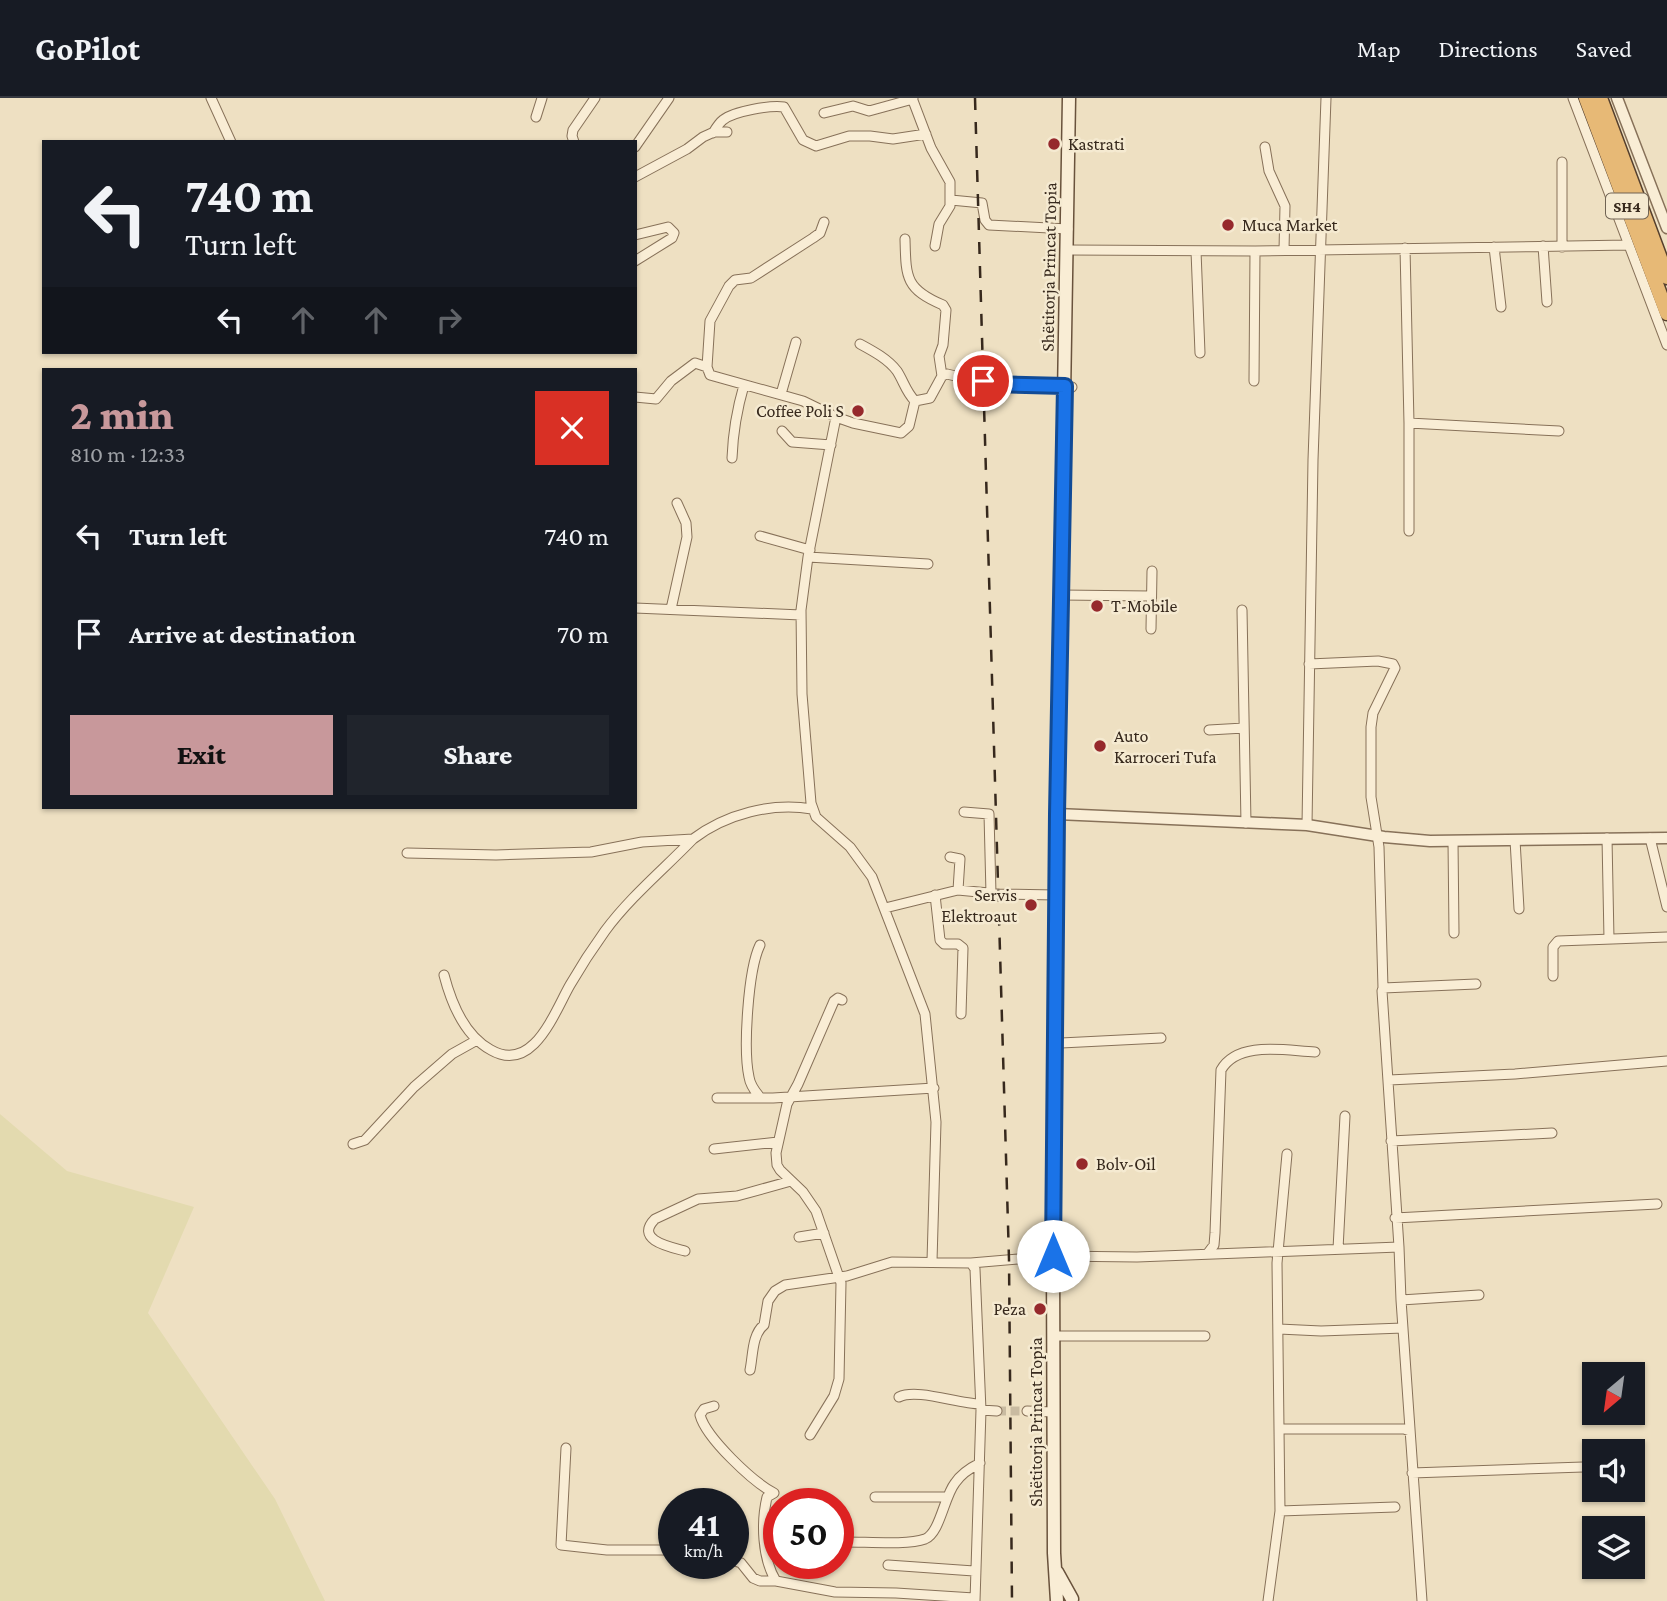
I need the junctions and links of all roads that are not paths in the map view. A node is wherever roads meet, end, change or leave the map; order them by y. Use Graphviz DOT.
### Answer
graph roads {
  1 [pos="211,98"];
  2 [pos="542,98"];
  3 [pos="595,98"];
  4 [pos="670,98"];
  5 [pos="912,98"];
  6 [pos="1069,98"];
  7 [pos="1326,98"];
  8 [pos="1573,98"];
  9 [pos="1586,98"];
  10 [pos="1600,98"];
  11 [pos="1618,98"];
  12 [pos="824,113"];
  13 [pos="536,117"];
  14 [pos="727,132"];
  15 [pos="713,133"];
  16 [pos="926,134"];
  17 [pos="230,140"];
  18 [pos="573,140"];
  19 [pos="637,144"];
  20 [pos="1265,147"];
  21 [pos="1562,162"];
  22 [pos="637,176"];
  23 [pos="950,200"];
  24 [pos="824,222"];
  25 [pos="1667,228"];
  26 [pos="1068,229"];
  27 [pos="637,235"];
  28 [pos="905,239"];
  29 [pos="1628,245"];
  30 [pos="934,246"];
  31 [pos="1543,246"];
  32 [pos="1494,247"];
  33 [pos="1562,247"];
  34 [pos="1405,248"];
  35 [pos="1320,249"];
  36 [pos="1068,250"];
  37 [pos="1284,250"];
  38 [pos="1196,251"];
  39 [pos="1255,251"];
  40 [pos="637,260"];
  41 [pos="1667,277"];
  42 [pos="1548,302"];
  43 [pos="1501,307"];
  44 [pos="1667,313"];
  45 [pos="796,342"];
  46 [pos="860,344"];
  47 [pos="1667,345"];
  48 [pos="1200,353"];
  49 [pos="707,367"];
  50 [pos="942,376"];
  51 [pos="1254,382"];
  52 [pos="744,384"];
  53 [pos="1068,386"];
  54 [pos="781,394"];
  55 [pos="637,397"];
  56 [pos="915,401"];
  57 [pos="836,417"];
  58 [pos="1409,423"];
  59 [pos="1559,431"];
  60 [pos="782,432"];
  61 [pos="831,445"];
  62 [pos="732,458"];
  63 [pos="677,503"];
  64 [pos="1409,531"];
  65 [pos="760,537"];
  66 [pos="809,553"];
  67 [pos="928,565"];
  68 [pos="1152,571"];
  69 [pos="1061,595"];
  70 [pos="1150,597"];
  71 [pos="637,608"];
  72 [pos="671,609"];
  73 [pos="1242,610"];
  74 [pos="801,615"];
  75 [pos="1151,629"];
  76 [pos="1309,664"];
  77 [pos="1244,728"];
  78 [pos="1209,730"];
  79 [pos="813,809"];
  80 [pos="964,812"];
  81 [pos="1057,814"];
  82 [pos="1246,823"];
  83 [pos="1307,825"];
  84 [pos="1376,836"];
  85 [pos="1607,838"];
  86 [pos="1650,838"];
  87 [pos="1667,838"];
  88 [pos="694,839"];
  89 [pos="1515,839"];
  90 [pos="1453,841"];
  91 [pos="407,853"];
  92 [pos="950,857"];
  93 [pos="958,890"];
  94 [pos="991,894"];
  95 [pos="935,895"];
  96 [pos="1056,895"];
  97 [pos="1667,907"];
  98 [pos="885,908"];
  99 [pos="1519,909"];
  100 [pos="1454,933"];
  101 [pos="1667,937"];
  102 [pos="1609,939"];
  103 [pos="760,945"];
  104 [pos="444,975"];
  105 [pos="1553,976"];
  106 [pos="1476,984"];
  107 [pos="1383,988"];
  108 [pos="842,1000"];
  109 [pos="961,1013"];
  110 [pos="1161,1038"];
  111 [pos="477,1040"];
  112 [pos="1061,1043"];
  113 [pos="1315,1052"];
  114 [pos="1667,1060"];
  115 [pos="1389,1080"];
  116 [pos="934,1088"];
  117 [pos="759,1096"];
  118 [pos="792,1096"];
  119 [pos="717,1098"];
  120 [pos="1345,1116"];
  121 [pos="1552,1133"];
  122 [pos="1391,1141"];
  123 [pos="778,1142"];
  124 [pos="353,1144"];
  125 [pos="714,1149"];
  126 [pos="1287,1154"];
  127 [pos="791,1181"];
  128 [pos="1657,1204"];
  129 [pos="1395,1218"];
  130 [pos="824,1233"];
  131 [pos="799,1237"];
  132 [pos="1399,1247"];
  133 [pos="1338,1249"];
  134 [pos="685,1251"];
  135 [pos="1278,1251"];
  136 [pos="1208,1253"];
  137 [pos="1053,1256"];
  138 [pos="932,1261"];
  139 [pos="975,1265"];
  140 [pos="840,1276"];
  141 [pos="1479,1295"];
  142 [pos="1401,1300"];
  143 [pos="1403,1328"];
  144 [pos="1279,1329"];
  145 [pos="1053,1336"];
  146 [pos="1205,1336"];
  147 [pos="750,1370"];
  148 [pos="899,1397"];
  149 [pos="714,1406"];
  150 [pos="980,1407"];
  151 [pos="997,1411"];
  152 [pos="1027,1411"];
  153 [pos="1054,1412"];
  154 [pos="1279,1429"];
  155 [pos="1410,1431"];
  156 [pos="810,1435"];
  157 [pos="566,1448"];
  158 [pos="980,1463"];
  159 [pos="1582,1467"];
  160 [pos="1412,1474"];
  161 [pos="875,1497"];
  162 [pos="947,1497"];
  163 [pos="1395,1507"];
  164 [pos="1280,1511"];
  165 [pos="854,1542"];
  166 [pos="658,1550"];
  167 [pos="888,1565"];
  168 [pos="1056,1570"];
  169 [pos="974,1571"];
  170 [pos="749,1573"];
  171 [pos="776,1581"];
  172 [pos="975,1600"];
  173 [pos="1072,1600"];
  174 [pos="1057,1601"];
  175 [pos="1268,1601"];
  176 [pos="1422,1601"];
  1 -- 17 [label="street"];
  2 -- 13 [label="street"];
  3 -- 18 [label="street"];
  4 -- 19 [label="street"];
  5 -- 12 [label="street"];
  5 -- 16 [label="street"];
  6 -- 26 [label="main road, Shëtitorja Princat Topia"];
  7 -- 35 [label="street"];
  8 -- 29 [label="street"];
  9 -- 44 [label="highway, SH4"];
  10 -- 41 [label="highway, SH4"];
  11 -- 25 [label="street"];
  14 -- 15 [label="street"];
  15 -- 16 [label="street"];
  15 -- 22 [label="street"];
  16 -- 23 [label="street"];
  20 -- 37 [label="street"];
  21 -- 33 [label="street"];
  23 -- 26 [label="street"];
  23 -- 30 [label="street"];
  24 -- 49 [label="street"];
  26 -- 36 [label="main road, Shëtitorja Princat Topia"];
  27 -- 40 [label="street"];
  28 -- 50 [label="street"];
  29 -- 33 [label="street"];
  29 -- 47 [label="street"];
  31 -- 32 [label="street"];
  31 -- 33 [label="street"];
  31 -- 42 [label="street"];
  32 -- 34 [label="street"];
  32 -- 43 [label="street"];
  34 -- 35 [label="street"];
  34 -- 58 [label="street"];
  35 -- 37 [label="street"];
  35 -- 76 [label="street"];
  36 -- 38 [label="street"];
  36 -- 53 [label="main road, Shëtitorja Princat Topia"];
  37 -- 39 [label="street"];
  38 -- 39 [label="street"];
  38 -- 48 [label="street"];
  39 -- 51 [label="street"];
  45 -- 54 [label="street"];
  46 -- 56 [label="street"];
  49 -- 52 [label="street"];
  49 -- 55 [label="street"];
  50 -- 53 [label="street"];
  50 -- 56 [label="street"];
  52 -- 54 [label="street"];
  52 -- 62 [label="street"];
  53 -- 69 [label="main road, Shëtitorja Princat Topia"];
  54 -- 57 [label="street"];
  56 -- 57 [label="street"];
  57 -- 61 [label="street"];
  58 -- 59 [label="street"];
  58 -- 64 [label="street"];
  60 -- 61 [label="street"];
  61 -- 66 [label="street"];
  63 -- 72 [label="street"];
  65 -- 66 [label="street"];
  66 -- 67 [label="street"];
  66 -- 74 [label="street"];
  68 -- 70 [label="street"];
  69 -- 70 [label="street"];
  69 -- 81 [label="main road, Shëtitorja Princat Topia"];
  70 -- 75 [label="street"];
  71 -- 72 [label="street"];
  72 -- 74 [label="street"];
  73 -- 77 [label="street"];
  74 -- 79 [label="street"];
  76 -- 83 [label="street"];
  76 -- 84 [label="street"];
  77 -- 78 [label="street"];
  77 -- 82 [label="street"];
  79 -- 88 [label="street"];
  79 -- 98 [label="street"];
  80 -- 94 [label="street"];
  81 -- 82 [label="street"];
  81 -- 96 [label="main road, Shëtitorja Princat Topia"];
  82 -- 83 [label="street"];
  83 -- 84 [label="street"];
  84 -- 90 [label="street"];
  84 -- 107 [label="street"];
  85 -- 86 [label="street"];
  85 -- 89 [label="street"];
  85 -- 102 [label="street"];
  86 -- 87 [label="street"];
  86 -- 97 [label="street"];
  88 -- 91 [label="street"];
  88 -- 111 [label="street"];
  89 -- 90 [label="street"];
  89 -- 99 [label="street"];
  90 -- 100 [label="street"];
  92 -- 93 [label="street"];
  93 -- 94 [label="street"];
  93 -- 95 [label="street"];
  94 -- 96 [label="street"];
  95 -- 98 [label="street"];
  95 -- 109 [label="street"];
  96 -- 137 [label="main road, Shëtitorja Princat Topia"];
  98 -- 116 [label="street"];
  101 -- 102 [label="street"];
  102 -- 105 [label="street"];
  103 -- 117 [label="street"];
  104 -- 111 [label="street"];
  106 -- 107 [label="street"];
  107 -- 115 [label="street"];
  108 -- 118 [label="street"];
  110 -- 112 [label="street"];
  111 -- 124 [label="street"];
  113 -- 136 [label="street"];
  114 -- 115 [label="street"];
  115 -- 122 [label="street"];
  116 -- 118 [label="street"];
  116 -- 138 [label="street"];
  117 -- 118 [label="street"];
  117 -- 119 [label="street"];
  118 -- 123 [label="street"];
  120 -- 133 [label="street"];
  121 -- 122 [label="street"];
  122 -- 129 [label="street"];
  123 -- 125 [label="street"];
  123 -- 127 [label="street"];
  126 -- 135 [label="street"];
  127 -- 130 [label="street"];
  127 -- 134 [label="street"];
  128 -- 129 [label="street"];
  129 -- 132 [label="street"];
  130 -- 131 [label="street"];
  130 -- 140 [label="street"];
  132 -- 133 [label="street"];
  132 -- 142 [label="street"];
  133 -- 135 [label="street"];
  135 -- 136 [label="street"];
  135 -- 144 [label="street"];
  136 -- 137 [label="street"];
  137 -- 139 [label="street"];
  137 -- 145 [label="main road, Shëtitorja Princat Topia"];
  138 -- 139 [label="street"];
  138 -- 140 [label="street"];
  139 -- 150 [label="street"];
  140 -- 147 [label="street"];
  140 -- 156 [label="street"];
  141 -- 142 [label="street"];
  142 -- 143 [label="street"];
  143 -- 144 [label="street"];
  143 -- 155 [label="street"];
  144 -- 154 [label="street"];
  145 -- 146 [label="street"];
  145 -- 153 [label="main road, Shëtitorja Princat Topia"];
  148 -- 150 [label="street"];
  149 -- 171 [label="street"];
  150 -- 151 [label="street"];
  150 -- 158 [label="street"];
  152 -- 153 [label="street"];
  153 -- 168 [label="main road, Shëtitorja Princat Topia"];
  154 -- 155 [label="street"];
  154 -- 164 [label="street"];
  155 -- 160 [label="street"];
  157 -- 166 [label="street"];
  158 -- 162 [label="street"];
  158 -- 169 [label="street"];
  159 -- 160 [label="street"];
  160 -- 176 [label="street"];
  161 -- 162 [label="street"];
  162 -- 165 [label="street"];
  163 -- 164 [label="street"];
  164 -- 175 [label="street"];
  167 -- 169 [label="street"];
  168 -- 173 [label="main road, Shëtitorja Princat Topia"];
  168 -- 174 [label="main road, Shëtitorja Princat Topia"];
  169 -- 172 [label="street"];
  170 -- 171 [label="street"];
  171 -- 172 [label="street"];
  173 -- 174 [label="main road"];
}
